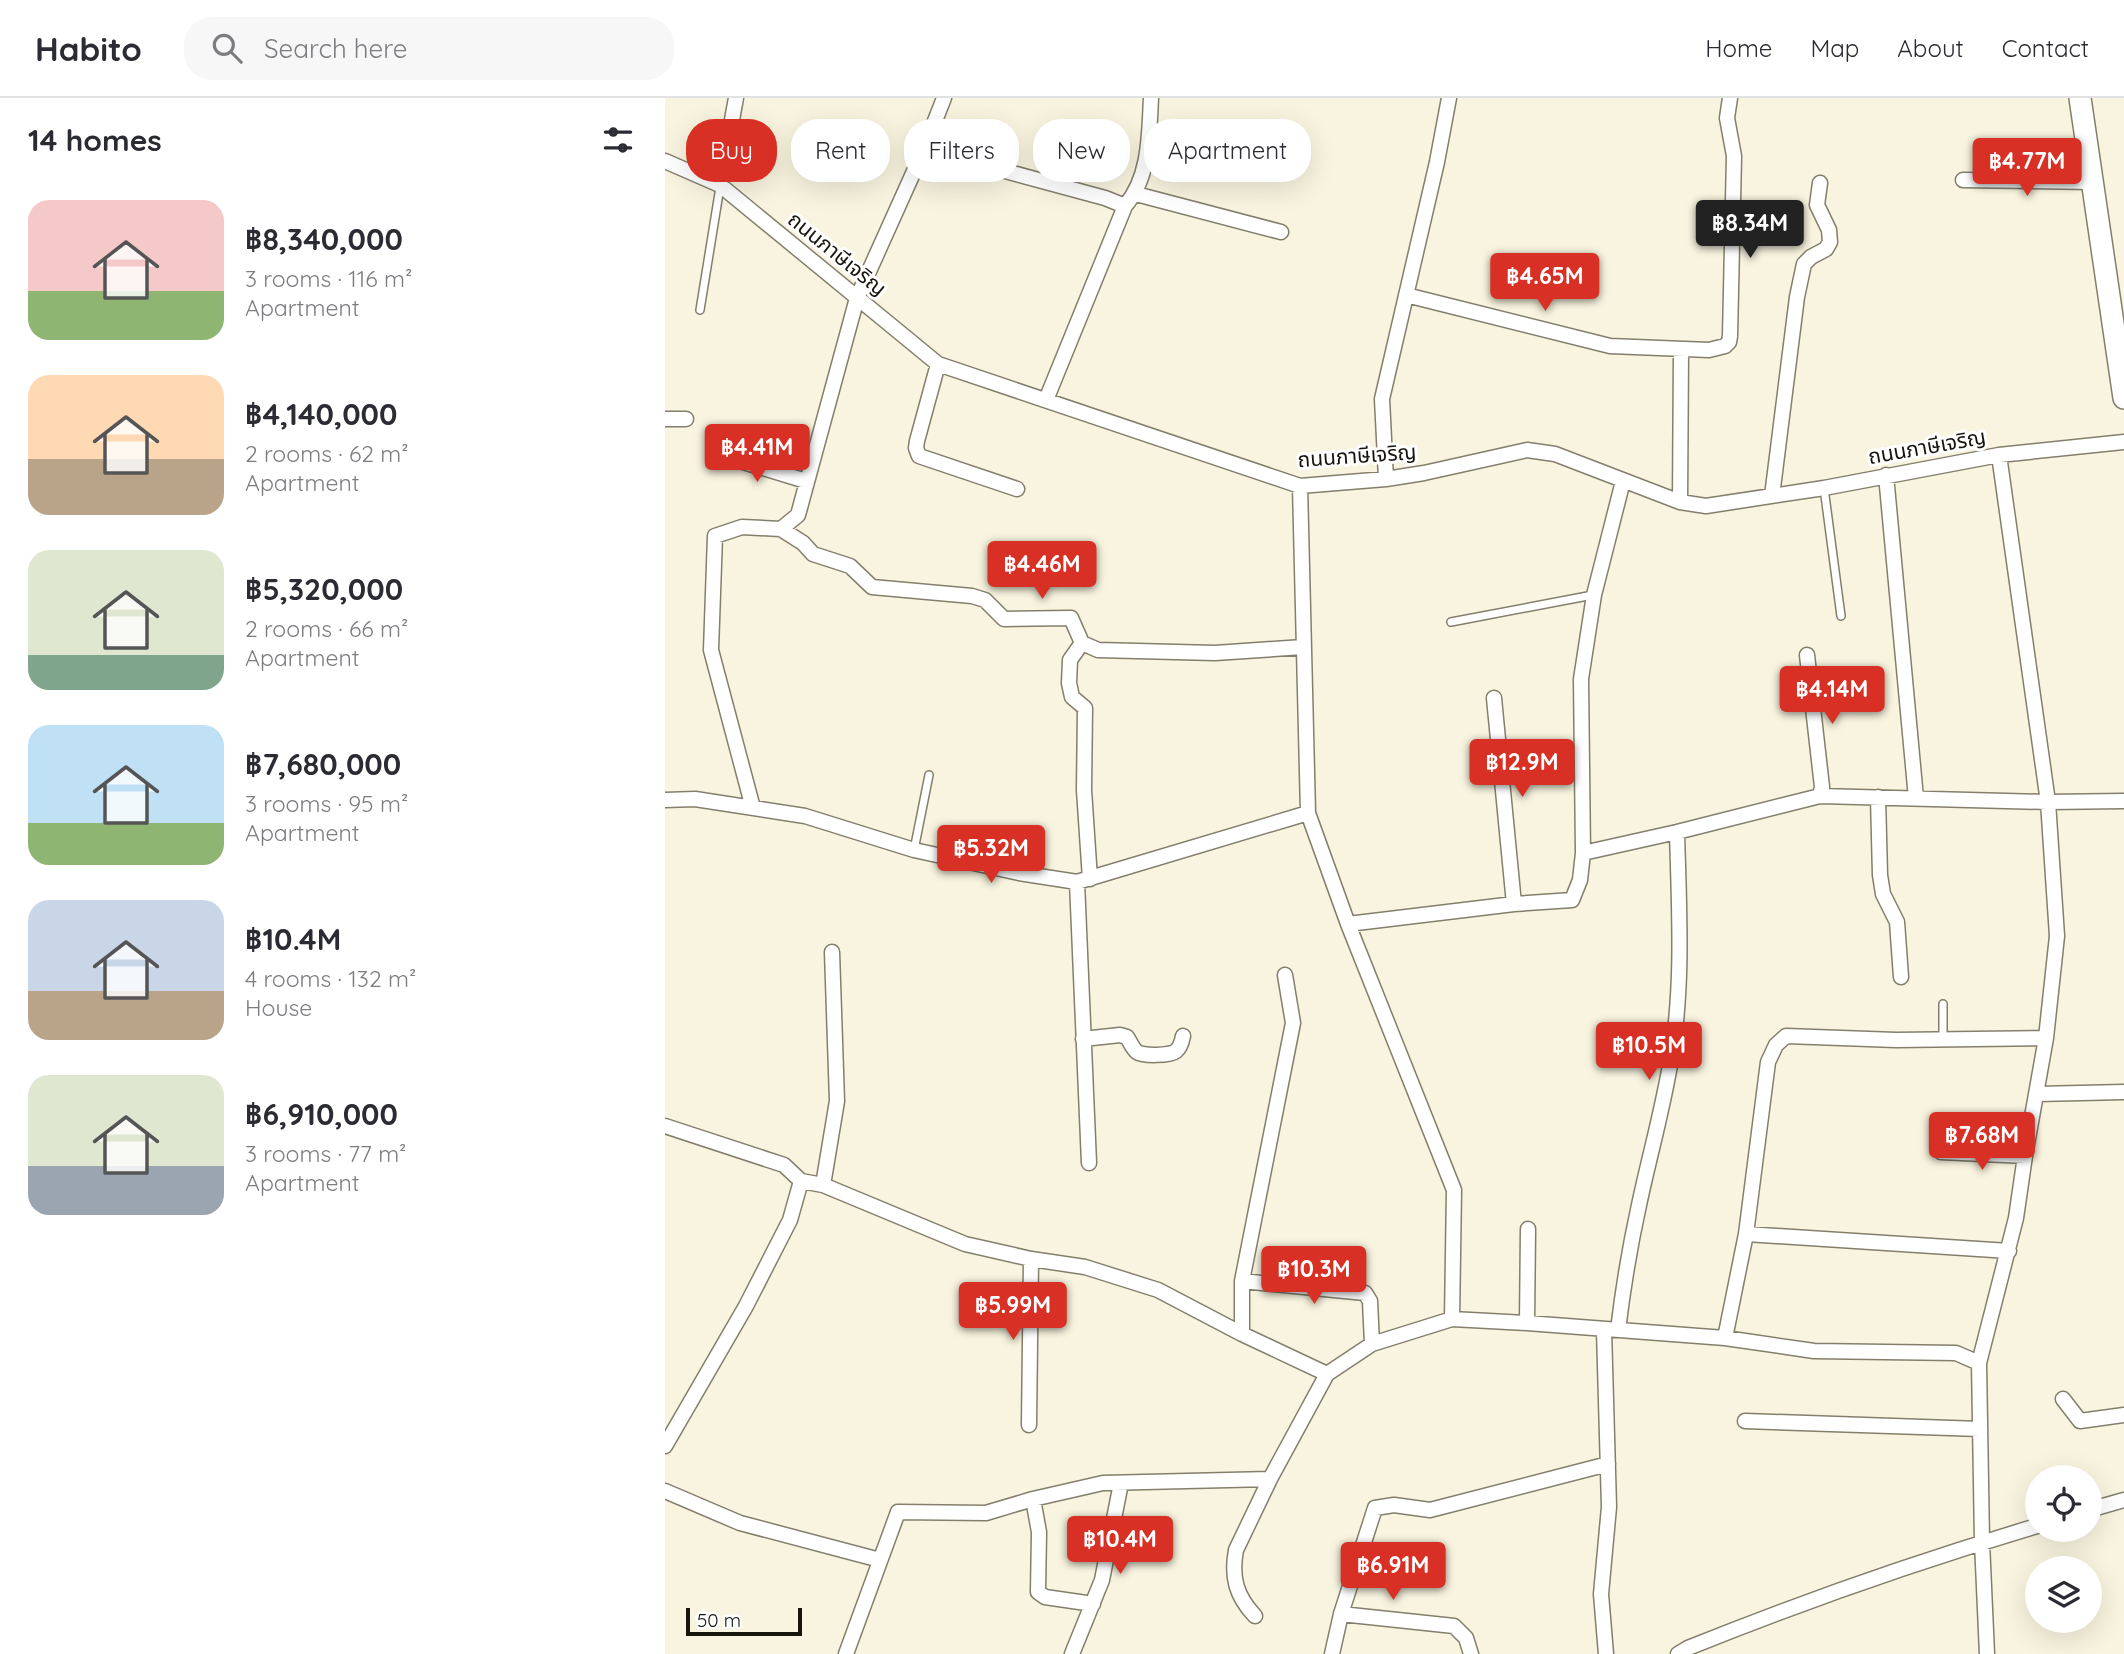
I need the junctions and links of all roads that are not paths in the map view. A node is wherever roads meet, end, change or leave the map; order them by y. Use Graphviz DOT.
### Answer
graph roads {
  1 [pos="736,98"];
  2 [pos="944,98"];
  3 [pos="1151,98"];
  4 [pos="1449,98"];
  5 [pos="1730,98"];
  6 [pos="2080,98"];
  7 [pos="936,119"];
  8 [pos="665,160"];
  9 [pos="1019,175"];
  10 [pos="1963,180"];
  11 [pos="2092,181"];
  12 [pos="909,182"];
  13 [pos="1820,183"];
  14 [pos="720,185"];
  15 [pos="1136,194"];
  16 [pos="1125,206"];
  17 [pos="1281,232"];
  18 [pos="1406,295"];
  19 [pos="857,298"];
  20 [pos="700,310"];
  21 [pos="1681,351"];
  22 [pos="938,364"];
  23 [pos="2124,398"];
  24 [pos="1046,400"];
  25 [pos="665,419"];
  26 [pos="686,419"];
  27 [pos="2124,442"];
  28 [pos="717,454"];
  29 [pos="1999,455"];
  30 [pos="1885,475"];
  31 [pos="1386,479"];
  32 [pos="806,481"];
  33 [pos="1623,481"];
  34 [pos="1300,486"];
  35 [pos="1824,488"];
  36 [pos="1017,489"];
  37 [pos="1772,496"];
  38 [pos="1680,502"];
  39 [pos="781,529"];
  40 [pos="1594,595"];
  41 [pos="1841,616"];
  42 [pos="1451,622"];
  43 [pos="1082,643"];
  44 [pos="1303,647"];
  45 [pos="1807,655"];
  46 [pos="1494,698"];
  47 [pos="929,775"];
  48 [pos="1820,796"];
  49 [pos="1878,797"];
  50 [pos="1916,798"];
  51 [pos="665,800"];
  52 [pos="2124,801"];
  53 [pos="2047,802"];
  54 [pos="753,808"];
  55 [pos="1308,813"];
  56 [pos="1677,832"];
  57 [pos="914,850"];
  58 [pos="1583,853"];
  59 [pos="1084,881"];
  60 [pos="1514,904"];
  61 [pos="1349,924"];
  62 [pos="832,952"];
  63 [pos="1285,975"];
  64 [pos="1901,978"];
  65 [pos="1943,1004"];
  66 [pos="1183,1035"];
  67 [pos="2046,1038"];
  68 [pos="1083,1039"];
  69 [pos="1943,1039"];
  70 [pos="2124,1092"];
  71 [pos="2037,1094"];
  72 [pos="665,1126"];
  73 [pos="1941,1152"];
  74 [pos="2025,1156"];
  75 [pos="1089,1163"];
  76 [pos="801,1181"];
  77 [pos="823,1185"];
  78 [pos="1528,1229"];
  79 [pos="1746,1234"];
  80 [pos="2009,1251"];
  81 [pos="1031,1259"];
  82 [pos="1242,1281"];
  83 [pos="1452,1320"];
  84 [pos="1527,1322"];
  85 [pos="1611,1330"];
  86 [pos="1243,1334"];
  87 [pos="1725,1338"];
  88 [pos="1372,1344"];
  89 [pos="1979,1363"];
  90 [pos="1327,1374"];
  91 [pos="2063,1399"];
  92 [pos="2124,1415"];
  93 [pos="1745,1421"];
  94 [pos="1029,1425"];
  95 [pos="1980,1429"];
  96 [pos="665,1446"];
  97 [pos="1608,1464"];
  98 [pos="1270,1479"];
  99 [pos="1121,1483"];
  100 [pos="665,1491"];
  101 [pos="1033,1499"];
  102 [pos="2124,1500"];
  103 [pos="2102,1506"];
  104 [pos="2025,1529"];
  105 [pos="1982,1542"];
  106 [pos="880,1560"];
  107 [pos="1093,1604"];
  108 [pos="1341,1614"];
  109 [pos="1255,1616"];
  110 [pos="846,1654"];
  111 [pos="1072,1654"];
  112 [pos="1332,1654"];
  113 [pos="1471,1654"];
  114 [pos="1606,1654"];
  115 [pos="1678,1654"];
  116 [pos="1987,1654"];
  1 -- 14 [label="street"];
  2 -- 7 [label="street"];
  3 -- 15 [label="street"];
  4 -- 18 [label="street"];
  5 -- 21 [label="street"];
  6 -- 11 [label="street"];
  8 -- 14 [label="street, ถนนภาษีเจริญ"];
  9 -- 16 [label="street"];
  10 -- 11 [label="street"];
  11 -- 23 [label="street"];
  12 -- 19 [label="street"];
  13 -- 37 [label="street"];
  14 -- 19 [label="street, ถนนภาษีเจริญ"];
  14 -- 20 [label="lane"];
  15 -- 16 [label="street"];
  15 -- 17 [label="street"];
  16 -- 24 [label="street"];
  18 -- 21 [label="street"];
  18 -- 31 [label="street"];
  19 -- 22 [label="street, ถนนภาษีเจริญ"];
  19 -- 32 [label="street"];
  21 -- 38 [label="street"];
  22 -- 24 [label="street, ถนนภาษีเจริญ"];
  22 -- 36 [label="street"];
  24 -- 34 [label="street, ถนนภาษีเจริญ"];
  25 -- 26 [label="street"];
  27 -- 29 [label="street, ถนนภาษีเจริญ"];
  28 -- 32 [label="street"];
  29 -- 30 [label="street, ถนนภาษีเจริญ"];
  29 -- 53 [label="street"];
  30 -- 35 [label="street, ถนนภาษีเจริญ"];
  30 -- 50 [label="street"];
  31 -- 33 [label="street, ถนนภาษีเจริญ"];
  31 -- 34 [label="street, ถนนภาษีเจริญ"];
  32 -- 39 [label="street"];
  33 -- 38 [label="street, ถนนภาษีเจริญ"];
  33 -- 40 [label="street"];
  34 -- 44 [label="street"];
  35 -- 37 [label="street, ถนนภาษีเจริญ"];
  35 -- 41 [label="lane"];
  37 -- 38 [label="street, ถนนภาษีเจริญ"];
  39 -- 43 [label="street"];
  39 -- 54 [label="street"];
  40 -- 42 [label="lane"];
  40 -- 58 [label="street"];
  43 -- 44 [label="street"];
  43 -- 59 [label="street"];
  44 -- 55 [label="street"];
  45 -- 48 [label="street"];
  46 -- 60 [label="street"];
  47 -- 57 [label="lane"];
  48 -- 49 [label="street"];
  48 -- 56 [label="street"];
  49 -- 50 [label="street"];
  49 -- 64 [label="street"];
  50 -- 53 [label="street"];
  51 -- 54 [label="street"];
  52 -- 53 [label="street"];
  53 -- 67 [label="street"];
  54 -- 57 [label="street"];
  55 -- 59 [label="street"];
  55 -- 61 [label="street"];
  56 -- 58 [label="street"];
  56 -- 85 [label="street"];
  57 -- 59 [label="street"];
  58 -- 60 [label="street"];
  59 -- 68 [label="street"];
  60 -- 61 [label="street"];
  61 -- 83 [label="street"];
  62 -- 77 [label="street"];
  63 -- 82 [label="street"];
  65 -- 69 [label="lane"];
  66 -- 68 [label="street"];
  67 -- 69 [label="street"];
  67 -- 71 [label="street"];
  68 -- 75 [label="street"];
  69 -- 79 [label="street"];
  70 -- 71 [label="street"];
  71 -- 74 [label="street"];
  72 -- 76 [label="street"];
  73 -- 74 [label="street"];
  74 -- 80 [label="street"];
  76 -- 77 [label="street"];
  76 -- 96 [label="street"];
  77 -- 81 [label="street"];
  78 -- 84 [label="street"];
  79 -- 80 [label="street"];
  79 -- 87 [label="street"];
  80 -- 89 [label="street"];
  81 -- 86 [label="street"];
  81 -- 94 [label="street"];
  82 -- 86 [label="street"];
  82 -- 88 [label="street"];
  83 -- 84 [label="street"];
  83 -- 88 [label="street"];
  84 -- 85 [label="street"];
  85 -- 87 [label="street"];
  85 -- 97 [label="street"];
  86 -- 90 [label="street"];
  87 -- 89 [label="street"];
  88 -- 90 [label="street"];
  89 -- 95 [label="street"];
  90 -- 98 [label="street"];
  91 -- 92 [label="street"];
  93 -- 95 [label="street"];
  95 -- 105 [label="street"];
  97 -- 108 [label="street"];
  97 -- 114 [label="street"];
  98 -- 99 [label="street"];
  98 -- 109 [label="street"];
  99 -- 101 [label="street"];
  99 -- 107 [label="street"];
  100 -- 106 [label="street"];
  101 -- 106 [label="street"];
  101 -- 107 [label="street"];
  102 -- 103 [label="street"];
  104 -- 105 [label="street"];
  105 -- 115 [label="street"];
  105 -- 116 [label="street"];
  106 -- 110 [label="street"];
  107 -- 111 [label="street"];
  108 -- 112 [label="street"];
  108 -- 113 [label="street"];
}
